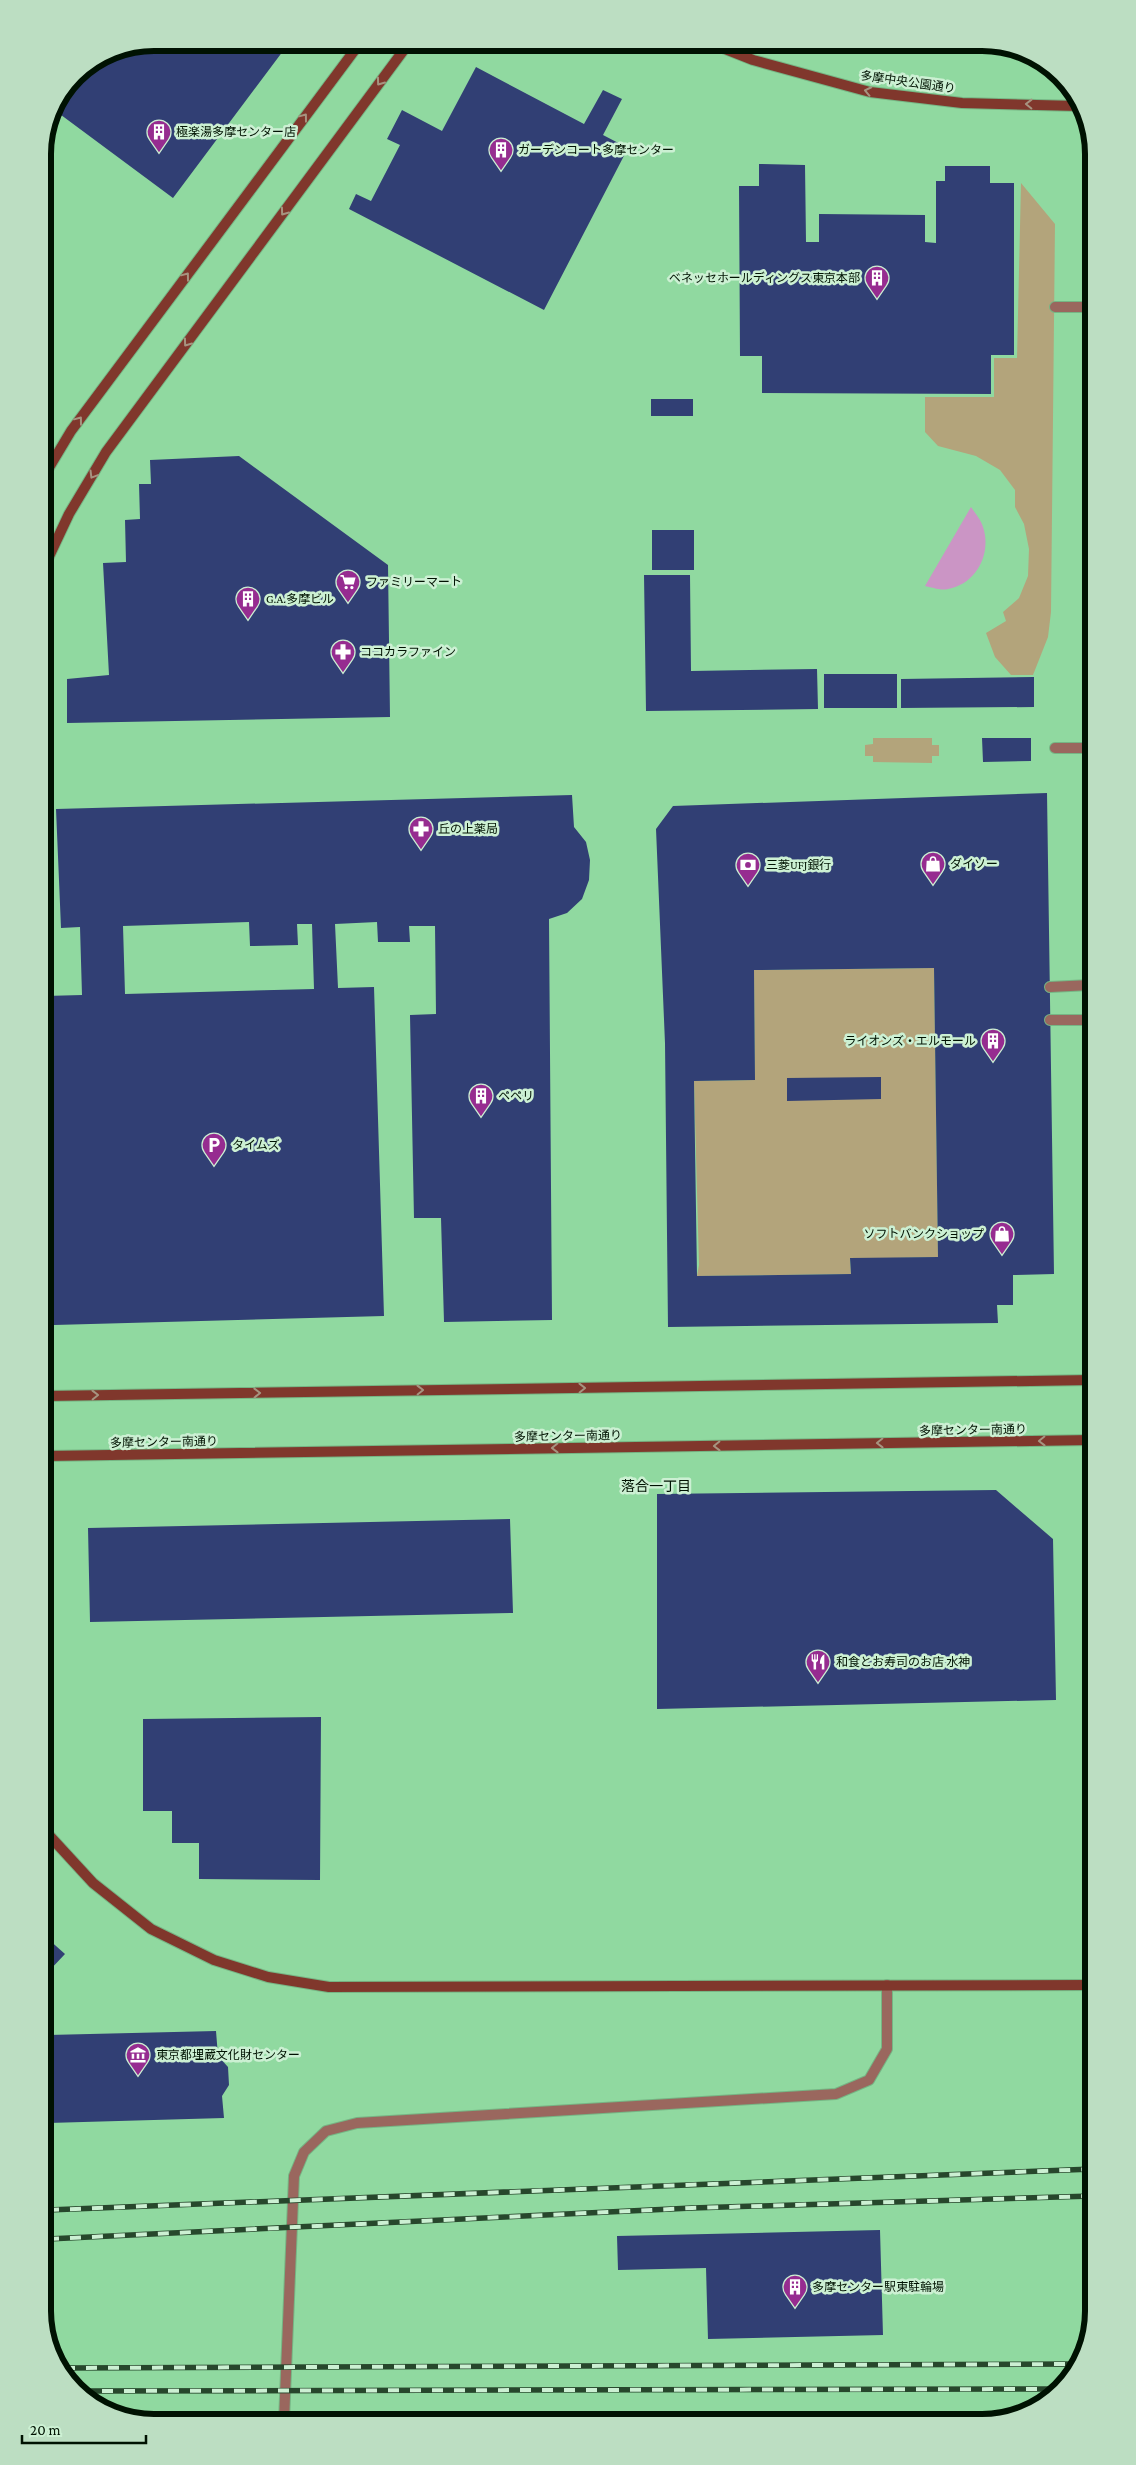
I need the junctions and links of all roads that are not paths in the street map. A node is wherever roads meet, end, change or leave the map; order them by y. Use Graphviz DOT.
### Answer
graph roads {
  1 [pos="354,51"];
  2 [pos="403,51"];
  3 [pos="730,51"];
  4 [pos="1072,106"];
  5 [pos="1055,307"];
  6 [pos="1085,307"];
  7 [pos="51,464"];
  8 [pos="51,552"];
  9 [pos="1055,748"];
  10 [pos="1085,748"];
  11 [pos="1085,985"];
  12 [pos="1050,987"];
  13 [pos="1050,1020"];
  14 [pos="1085,1020"];
  15 [pos="1085,1380"];
  16 [pos="51,1396"];
  17 [pos="1085,1440"];
  18 [pos="51,1456"];
  19 [pos="51,1837"];
  20 [pos="887,1985"];
  21 [pos="1085,1985"];
  22 [pos="284,2414"];
  7 -- 1 [label="street, one-way"];
  2 -- 8 [label="street, one-way"];
  4 -- 3 [label="street, 多摩中央公園通り, one-way"];
  5 -- 6 [label="street"];
  9 -- 10 [label="street"];
  11 -- 12 [label="street"];
  13 -- 14 [label="street"];
  16 -- 15 [label="street, one-way"];
  17 -- 18 [label="street, 多摩センター南通り, one-way"];
  19 -- 20 [label="street"];
  20 -- 21 [label="street"];
  20 -- 22 [label="street"];
}
